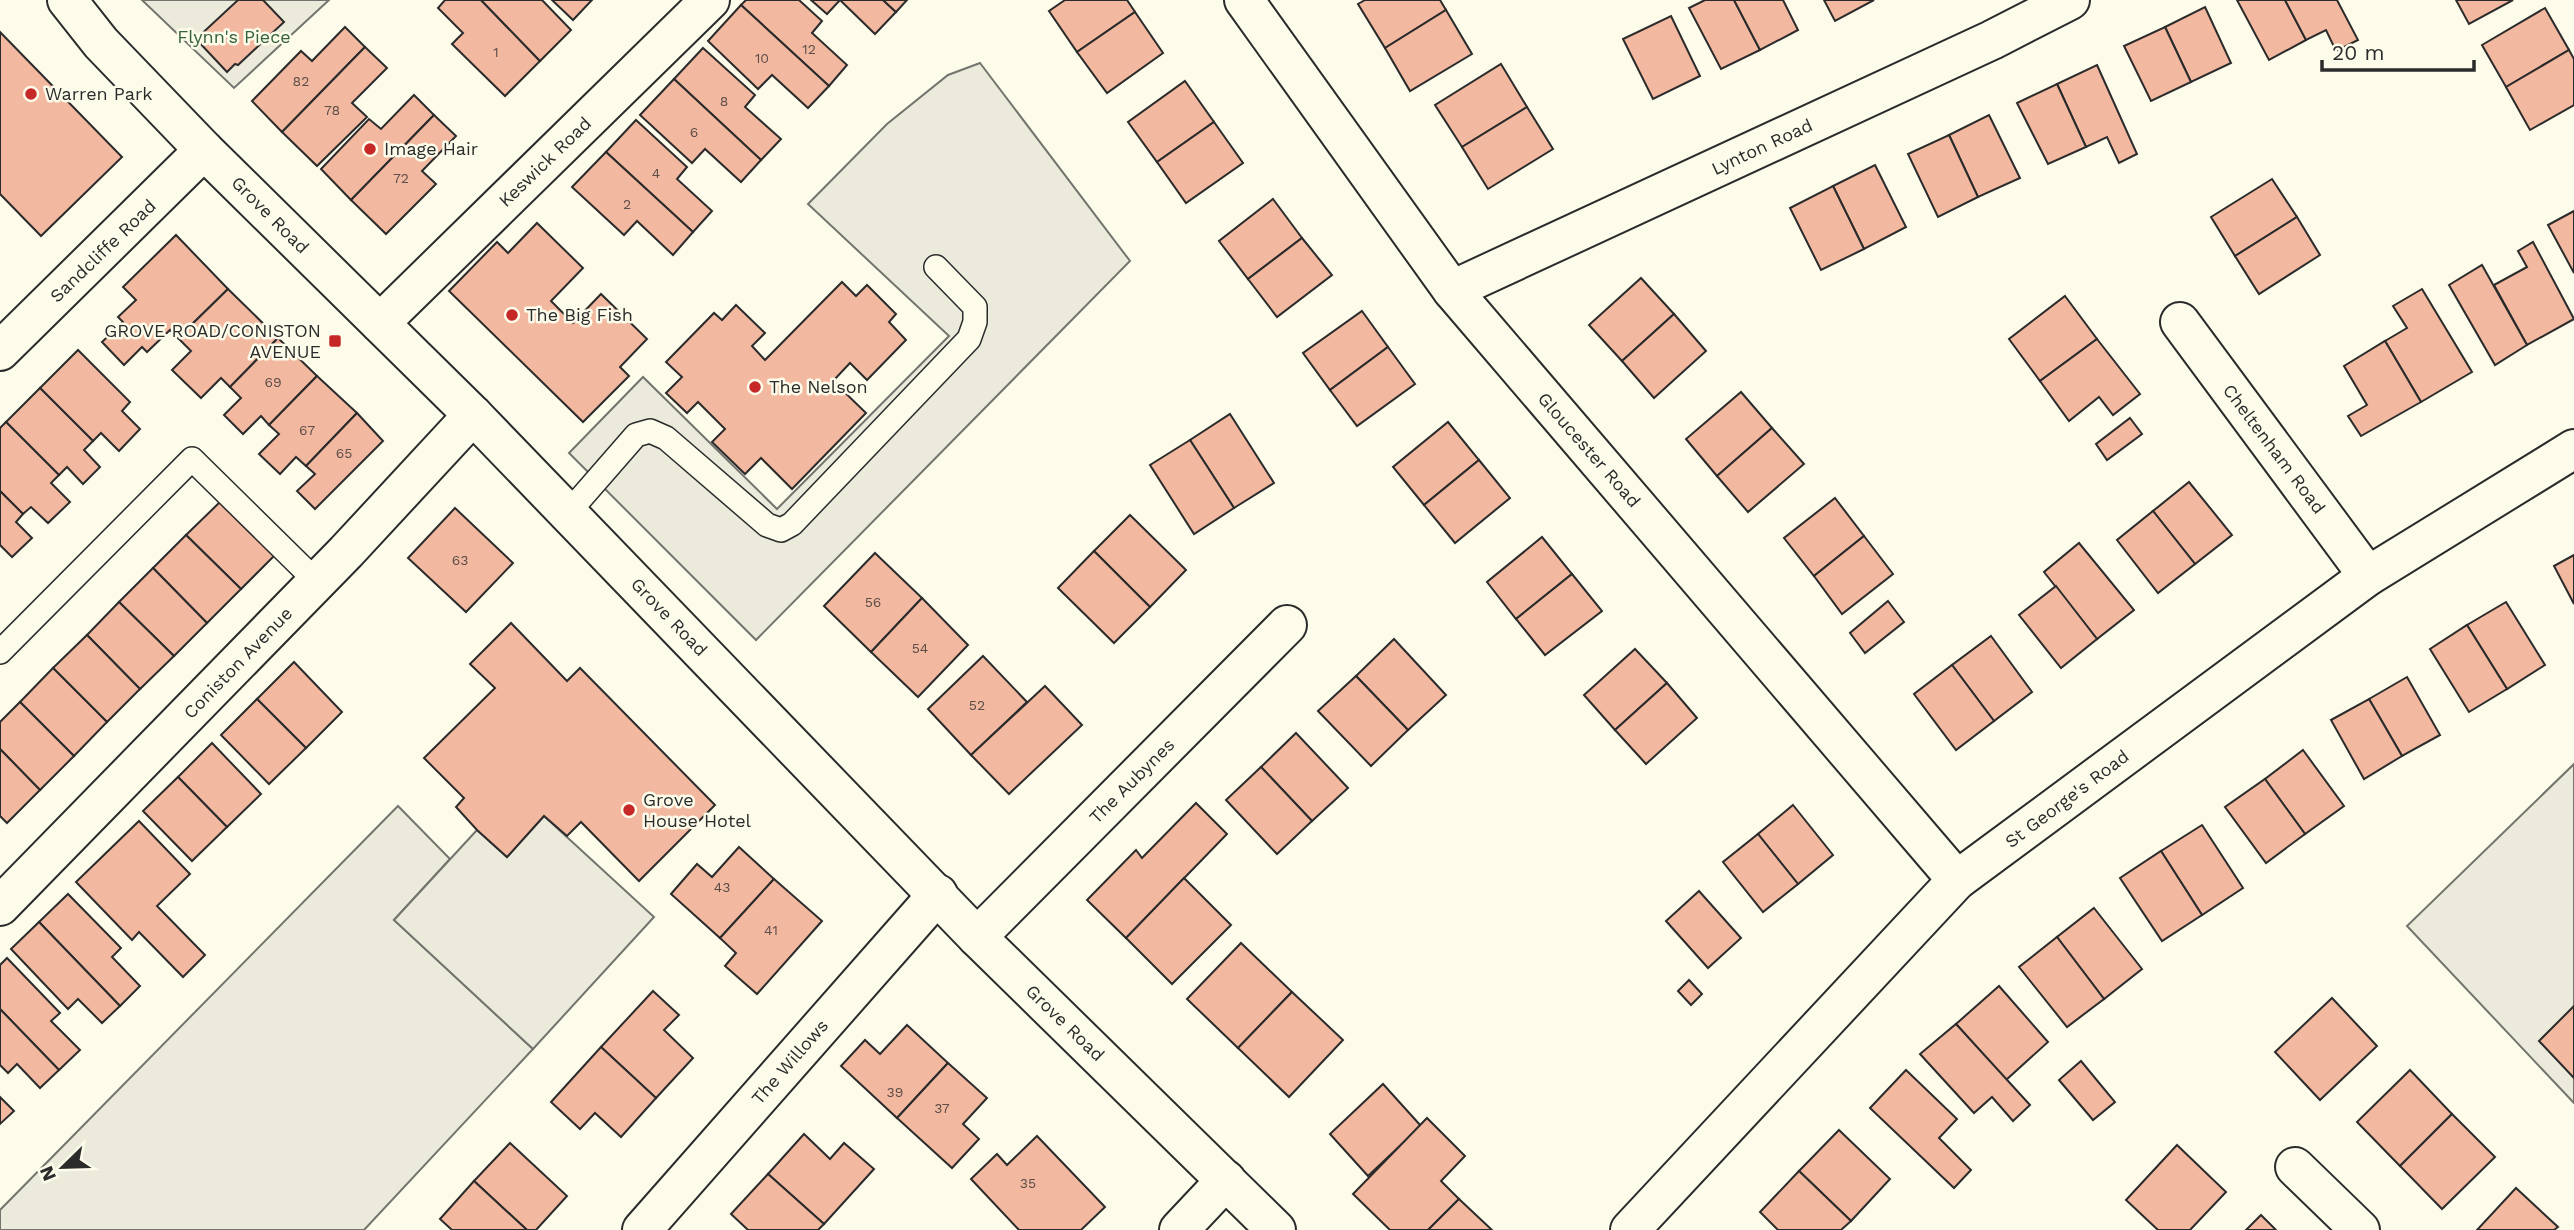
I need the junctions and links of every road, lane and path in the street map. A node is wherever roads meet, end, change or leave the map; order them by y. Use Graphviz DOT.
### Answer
graph roads {
  1 [pos="67,0"];
  2 [pos="710,0"];
  3 [pos="1244,0"];
  4 [pos="2070,0"];
  5 [pos="205,150"];
  6 [pos="936,267"];
  7 [pos="1452,290"];
  8 [pos="2180,322"];
  9 [pos="380,323"];
  10 [pos="0,351"];
  11 [pos="473,415"];
  12 [pos="2574,449"];
  13 [pos="568,513"];
  14 [pos="2368,576"];
  15 [pos="317,582"];
  16 [pos="1287,625"];
  17 [pos="0,652"];
  18 [pos="1957,880"];
  19 [pos="938,894"];
  20 [pos="0,906"];
  21 [pos="977,937"];
  22 [pos="2295,1167"];
  23 [pos="1226,1180"];
  24 [pos="642,1230"];
  25 [pos="1179,1230"];
  26 [pos="1276,1230"];
  27 [pos="1630,1230"];
  28 [pos="2360,1230"];
  1 -- 5 [label="street, Grove Road"];
  2 -- 9 [label="street, Keswick Road"];
  3 -- 7 [label="street, Gloucester Road"];
  4 -- 7 [label="street, Lynton Road"];
  5 -- 9 [label="street, Grove Road"];
  5 -- 10 [label="street, Sandcliffe Road"];
  6 -- 13 [label="lane"];
  7 -- 18 [label="street, Gloucester Road"];
  8 -- 14 [label="street, Cheltenham Road"];
  9 -- 11 [label="street, Grove Road"];
  11 -- 13 [label="street, Grove Road"];
  11 -- 15 [label="street, Coniston Avenue"];
  12 -- 14 [label="street, St George's Road"];
  13 -- 19 [label="street, Grove Road"];
  14 -- 18 [label="street, St George's Road"];
  15 -- 17 [label="lane"];
  15 -- 20 [label="street, Coniston Avenue"];
  16 -- 21 [label="street, The Aubynes"];
  18 -- 27 [label="street, St George's Road"];
  19 -- 21 [label="street, Grove Road"];
  19 -- 24 [label="street, The Willows"];
  21 -- 23 [label="street, Grove Road"];
  22 -- 28 [label="street"];
  23 -- 25 [label="street"];
  23 -- 26 [label="street, Grove Road"];
}
